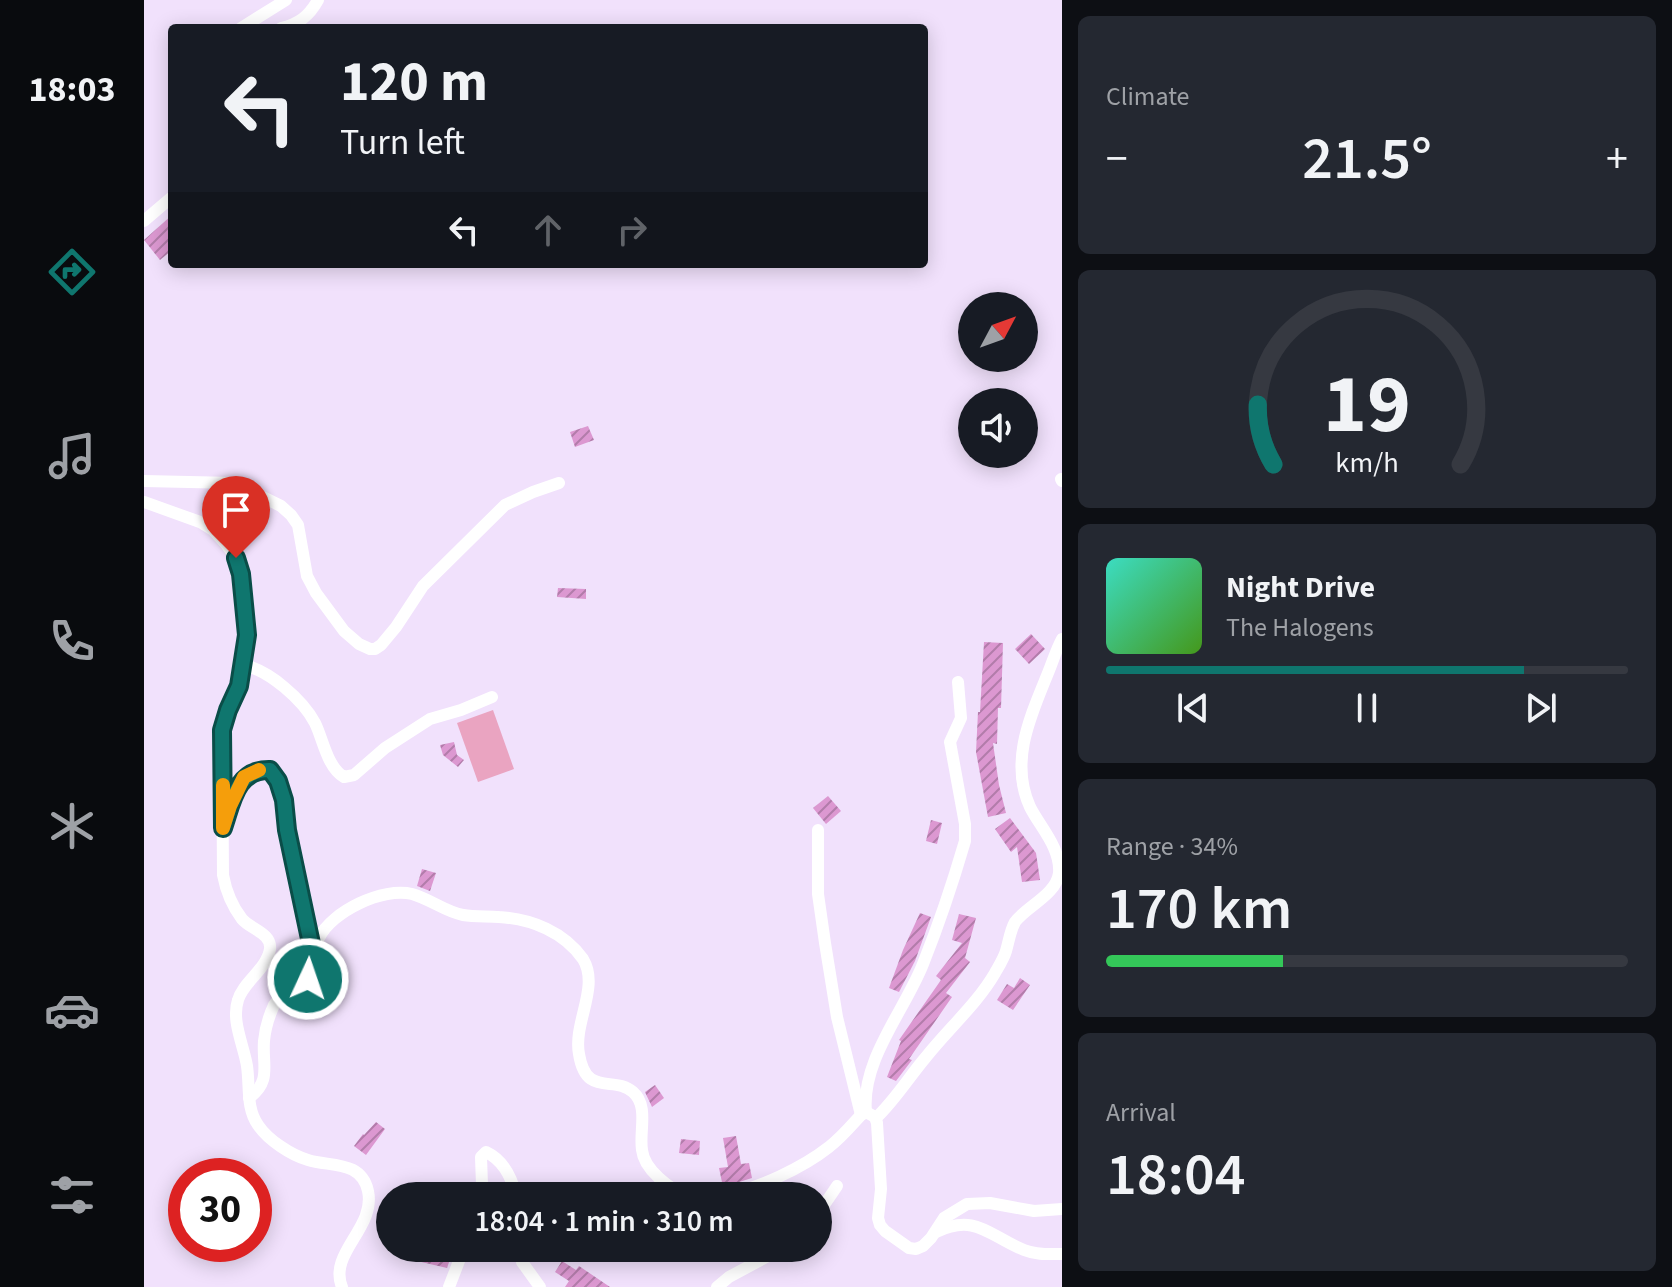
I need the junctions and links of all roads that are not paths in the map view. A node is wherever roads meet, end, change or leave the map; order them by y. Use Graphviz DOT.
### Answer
graph roads {
  1 [pos="286,0"];
  2 [pos="318,0"];
  3 [pos="247,24"];
  4 [pos="294,24"];
  5 [pos="168,200"];
  6 [pos="144,221"];
  7 [pos="144,481"];
  8 [pos="559,483"];
  9 [pos="144,502"];
  10 [pos="1062,639"];
  11 [pos="243,665"];
  12 [pos="958,682"];
  13 [pos="492,697"];
  14 [pos="223,828"];
  15 [pos="818,830"];
  16 [pos="313,953"];
  17 [pos="249,1098"];
  18 [pos="867,1115"];
  19 [pos="482,1182"];
  20 [pos="511,1182"];
  21 [pos="664,1182"];
  22 [pos="767,1182"];
  23 [pos="837,1186"];
  24 [pos="832,1193"];
  25 [pos="1062,1209"];
  26 [pos="933,1234"];
  27 [pos="1062,1254"];
  28 [pos="459,1262"];
  29 [pos="522,1262"];
  30 [pos="757,1262"];
  31 [pos="342,1287"];
  32 [pos="449,1287"];
  33 [pos="540,1287"];
  34 [pos="717,1287"];
  1 -- 3 [label="street"];
  2 -- 4 [label="street"];
  5 -- 6 [label="street"];
  7 -- 8 [label="street"];
  9 -- 11 [label="street"];
  10 -- 18 [label="street"];
  11 -- 13 [label="street"];
  11 -- 14 [label="street"];
  12 -- 18 [label="street"];
  14 -- 16 [label="street"];
  14 -- 17 [label="street"];
  15 -- 18 [label="street"];
  16 -- 17 [label="street"];
  16 -- 21 [label="street"];
  17 -- 31 [label="street"];
  18 -- 22 [label="street"];
  18 -- 26 [label="street"];
  19 -- 20 [label="street"];
  23 -- 24 [label="street"];
  25 -- 26 [label="street"];
  26 -- 27 [label="street"];
  28 -- 32 [label="street"];
  29 -- 33 [label="street"];
  30 -- 34 [label="street"];
}
